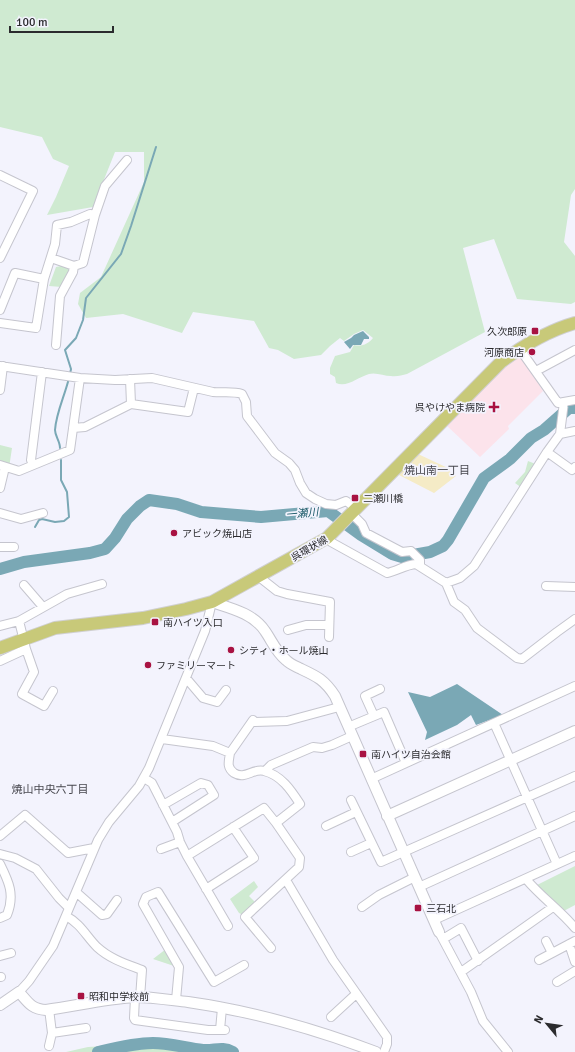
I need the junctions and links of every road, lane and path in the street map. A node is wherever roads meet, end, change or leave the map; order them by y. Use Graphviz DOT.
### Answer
graph roads {
  1 [pos="127,160"];
  2 [pos="0,175"];
  3 [pos="95,215"];
  4 [pos="0,258"];
  5 [pos="51,258"];
  6 [pos="74,266"];
  7 [pos="44,279"];
  8 [pos="1,305"];
  9 [pos="0,323"];
  10 [pos="575,323"];
  11 [pos="56,345"];
  12 [pos="519,348"];
  13 [pos="575,350"];
  14 [pos="1,366"];
  15 [pos="536,371"];
  16 [pos="42,372"];
  17 [pos="74,377"];
  18 [pos="130,379"];
  19 [pos="194,388"];
  20 [pos="0,390"];
  21 [pos="575,400"];
  22 [pos="564,402"];
  23 [pos="131,404"];
  24 [pos="73,428"];
  25 [pos="575,432"];
  26 [pos="560,434"];
  27 [pos="547,452"];
  28 [pos="33,465"];
  29 [pos="2,466"];
  30 [pos="575,467"];
  31 [pos="0,488"];
  32 [pos="0,513"];
  33 [pos="44,513"];
  34 [pos="353,513"];
  35 [pos="327,538"];
  36 [pos="0,547"];
  37 [pos="14,547"];
  38 [pos="420,566"];
  39 [pos="258,576"];
  40 [pos="446,583"];
  41 [pos="102,584"];
  42 [pos="24,585"];
  43 [pos="546,586"];
  44 [pos="575,587"];
  45 [pos="212,602"];
  46 [pos="43,607"];
  47 [pos="575,619"];
  48 [pos="19,621"];
  49 [pos="329,624"];
  50 [pos="0,626"];
  51 [pos="288,630"];
  52 [pos="329,637"];
  53 [pos="25,644"];
  54 [pos="0,648"];
  55 [pos="0,660"];
  56 [pos="186,678"];
  57 [pos="575,686"];
  58 [pos="380,689"];
  59 [pos="226,690"];
  60 [pos="53,691"];
  61 [pos="339,706"];
  62 [pos="374,716"];
  63 [pos="494,723"];
  64 [pos="350,731"];
  65 [pos="575,731"];
  66 [pos="162,739"];
  67 [pos="230,753"];
  68 [pos="511,760"];
  69 [pos="406,763"];
  70 [pos="265,771"];
  71 [pos="575,776"];
  72 [pos="144,778"];
  73 [pos="371,779"];
  74 [pos="527,797"];
  75 [pos="350,800"];
  76 [pos="163,805"];
  77 [pos="356,812"];
  78 [pos="388,816"];
  79 [pos="575,816"];
  80 [pos="172,822"];
  81 [pos="276,823"];
  82 [pos="326,826"];
  83 [pos="233,827"];
  84 [pos="542,831"];
  85 [pos="0,836"];
  86 [pos="180,842"];
  87 [pos="371,843"];
  88 [pos="94,848"];
  89 [pos="161,849"];
  90 [pos="351,852"];
  91 [pos="404,853"];
  92 [pos="0,854"];
  93 [pos="187,856"];
  94 [pos="575,856"];
  95 [pos="0,864"];
  96 [pos="557,864"];
  97 [pos="526,879"];
  98 [pos="286,880"];
  99 [pos="417,882"];
  100 [pos="206,889"];
  101 [pos="76,892"];
  102 [pos="117,900"];
  103 [pos="362,907"];
  104 [pos="553,907"];
  105 [pos="69,908"];
  106 [pos="66,916"];
  107 [pos="0,918"];
  108 [pos="434,920"];
  109 [pos="228,926"];
  110 [pos="575,928"];
  111 [pos="441,935"];
  112 [pos="546,941"];
  113 [pos="572,943"];
  114 [pos="272,948"];
  115 [pos="11,953"];
  116 [pos="552,953"];
  117 [pos="0,956"];
  118 [pos="539,960"];
  119 [pos="478,961"];
  120 [pos="575,962"];
  121 [pos="244,965"];
  122 [pos="575,971"];
  123 [pos="461,972"];
  124 [pos="557,982"];
  125 [pos="19,992"];
  126 [pos="356,994"];
  127 [pos="138,998"];
  128 [pos="176,1000"];
  129 [pos="0,1005"];
  130 [pos="222,1008"];
  131 [pos="50,1009"];
  132 [pos="331,1017"];
  133 [pos="86,1028"];
  134 [pos="52,1033"];
  135 [pos="49,1046"];
  136 [pos="376,1052"];
  137 [pos="384,1052"];
  138 [pos="508,1052"];
  1 -- 3 [label="street"];
  2 -- 4 [label="street"];
  3 -- 5 [label="street"];
  3 -- 6 [label="street"];
  5 -- 6 [label="street"];
  5 -- 7 [label="street"];
  6 -- 11 [label="street"];
  7 -- 8 [label="street"];
  7 -- 9 [label="street"];
  10 -- 12 [label="main road, 呉環状線"];
  12 -- 15 [label="street"];
  12 -- 34 [label="main road, 呉環状線"];
  13 -- 15 [label="street"];
  14 -- 16 [label="street"];
  14 -- 20 [label="street"];
  15 -- 22 [label="street"];
  16 -- 17 [label="street"];
  16 -- 28 [label="street"];
  17 -- 18 [label="street"];
  17 -- 24 [label="street"];
  18 -- 19 [label="street"];
  18 -- 23 [label="street"];
  19 -- 23 [label="street"];
  19 -- 34 [label="street"];
  21 -- 22 [label="street"];
  22 -- 26 [label="street"];
  23 -- 24 [label="street"];
  24 -- 28 [label="street"];
  25 -- 26 [label="street"];
  26 -- 27 [label="street"];
  27 -- 30 [label="street"];
  27 -- 40 [label="street"];
  28 -- 29 [label="street"];
  29 -- 31 [label="street"];
  32 -- 33 [label="street"];
  34 -- 35 [label="main road, 呉環状線"];
  34 -- 38 [label="street"];
  35 -- 38 [label="street"];
  35 -- 39 [label="main road, 呉環状線"];
  36 -- 37 [label="street"];
  38 -- 40 [label="street"];
  39 -- 45 [label="main road, 呉環状線"];
  39 -- 49 [label="street"];
  40 -- 47 [label="street"];
  41 -- 46 [label="street"];
  42 -- 46 [label="street"];
  43 -- 44 [label="street"];
  45 -- 53 [label="main road, 呉環状線"];
  45 -- 56 [label="street"];
  45 -- 61 [label="street"];
  46 -- 48 [label="street"];
  48 -- 50 [label="street"];
  48 -- 53 [label="street"];
  49 -- 51 [label="street"];
  49 -- 52 [label="street"];
  53 -- 54 [label="main road, 呉環状線"];
  53 -- 55 [label="street"];
  53 -- 60 [label="street"];
  56 -- 59 [label="street"];
  56 -- 66 [label="street"];
  57 -- 63 [label="street"];
  58 -- 62 [label="street"];
  61 -- 64 [label="street"];
  61 -- 67 [label="street"];
  62 -- 64 [label="street"];
  62 -- 69 [label="street"];
  63 -- 68 [label="street"];
  63 -- 69 [label="street"];
  64 -- 70 [label="street"];
  64 -- 73 [label="street"];
  65 -- 68 [label="street"];
  66 -- 67 [label="street"];
  66 -- 72 [label="street"];
  67 -- 70 [label="street"];
  68 -- 74 [label="street"];
  68 -- 78 [label="street"];
  69 -- 73 [label="street"];
  70 -- 81 [label="street"];
  71 -- 74 [label="street"];
  72 -- 76 [label="street"];
  72 -- 88 [label="street"];
  73 -- 78 [label="street"];
  74 -- 84 [label="street"];
  74 -- 91 [label="street"];
  75 -- 77 [label="street"];
  76 -- 80 [label="street"];
  76 -- 80 [label="street"];
  77 -- 82 [label="street"];
  77 -- 87 [label="street"];
  78 -- 91 [label="street"];
  79 -- 84 [label="street"];
  80 -- 86 [label="street"];
  81 -- 83 [label="street"];
  81 -- 98 [label="street"];
  83 -- 93 [label="street"];
  83 -- 100 [label="street"];
  84 -- 96 [label="street"];
  84 -- 99 [label="street"];
  85 -- 88 [label="street"];
  86 -- 89 [label="street"];
  86 -- 93 [label="street"];
  87 -- 90 [label="street"];
  87 -- 91 [label="street"];
  88 -- 101 [label="street"];
  91 -- 99 [label="street"];
  92 -- 105 [label="street"];
  93 -- 100 [label="street"];
  94 -- 96 [label="street"];
  95 -- 107 [label="street"];
  96 -- 97 [label="street"];
  97 -- 104 [label="street"];
  97 -- 108 [label="street"];
  98 -- 114 [label="street"];
  98 -- 126 [label="street"];
  99 -- 103 [label="street"];
  99 -- 108 [label="street"];
  100 -- 109 [label="street"];
  101 -- 102 [label="street"];
  101 -- 105 [label="street"];
  104 -- 110 [label="street"];
  104 -- 119 [label="street"];
  105 -- 106 [label="street"];
  106 -- 125 [label="street"];
  106 -- 127 [label="street"];
  108 -- 111 [label="street"];
  111 -- 119 [label="street"];
  111 -- 123 [label="street"];
  112 -- 116 [label="street"];
  113 -- 116 [label="street"];
  113 -- 120 [label="street"];
  115 -- 117 [label="street"];
  116 -- 118 [label="street"];
  119 -- 123 [label="street"];
  121 -- 128 [label="street"];
  122 -- 124 [label="street"];
  123 -- 138 [label="street"];
  125 -- 129 [label="street"];
  125 -- 131 [label="street"];
  126 -- 132 [label="street"];
  126 -- 137 [label="street"];
  127 -- 128 [label="street"];
  127 -- 130 [label="street"];
  127 -- 131 [label="street"];
  128 -- 130 [label="street"];
  130 -- 136 [label="street"];
  131 -- 134 [label="street"];
  133 -- 134 [label="street"];
  134 -- 135 [label="street"];
}
